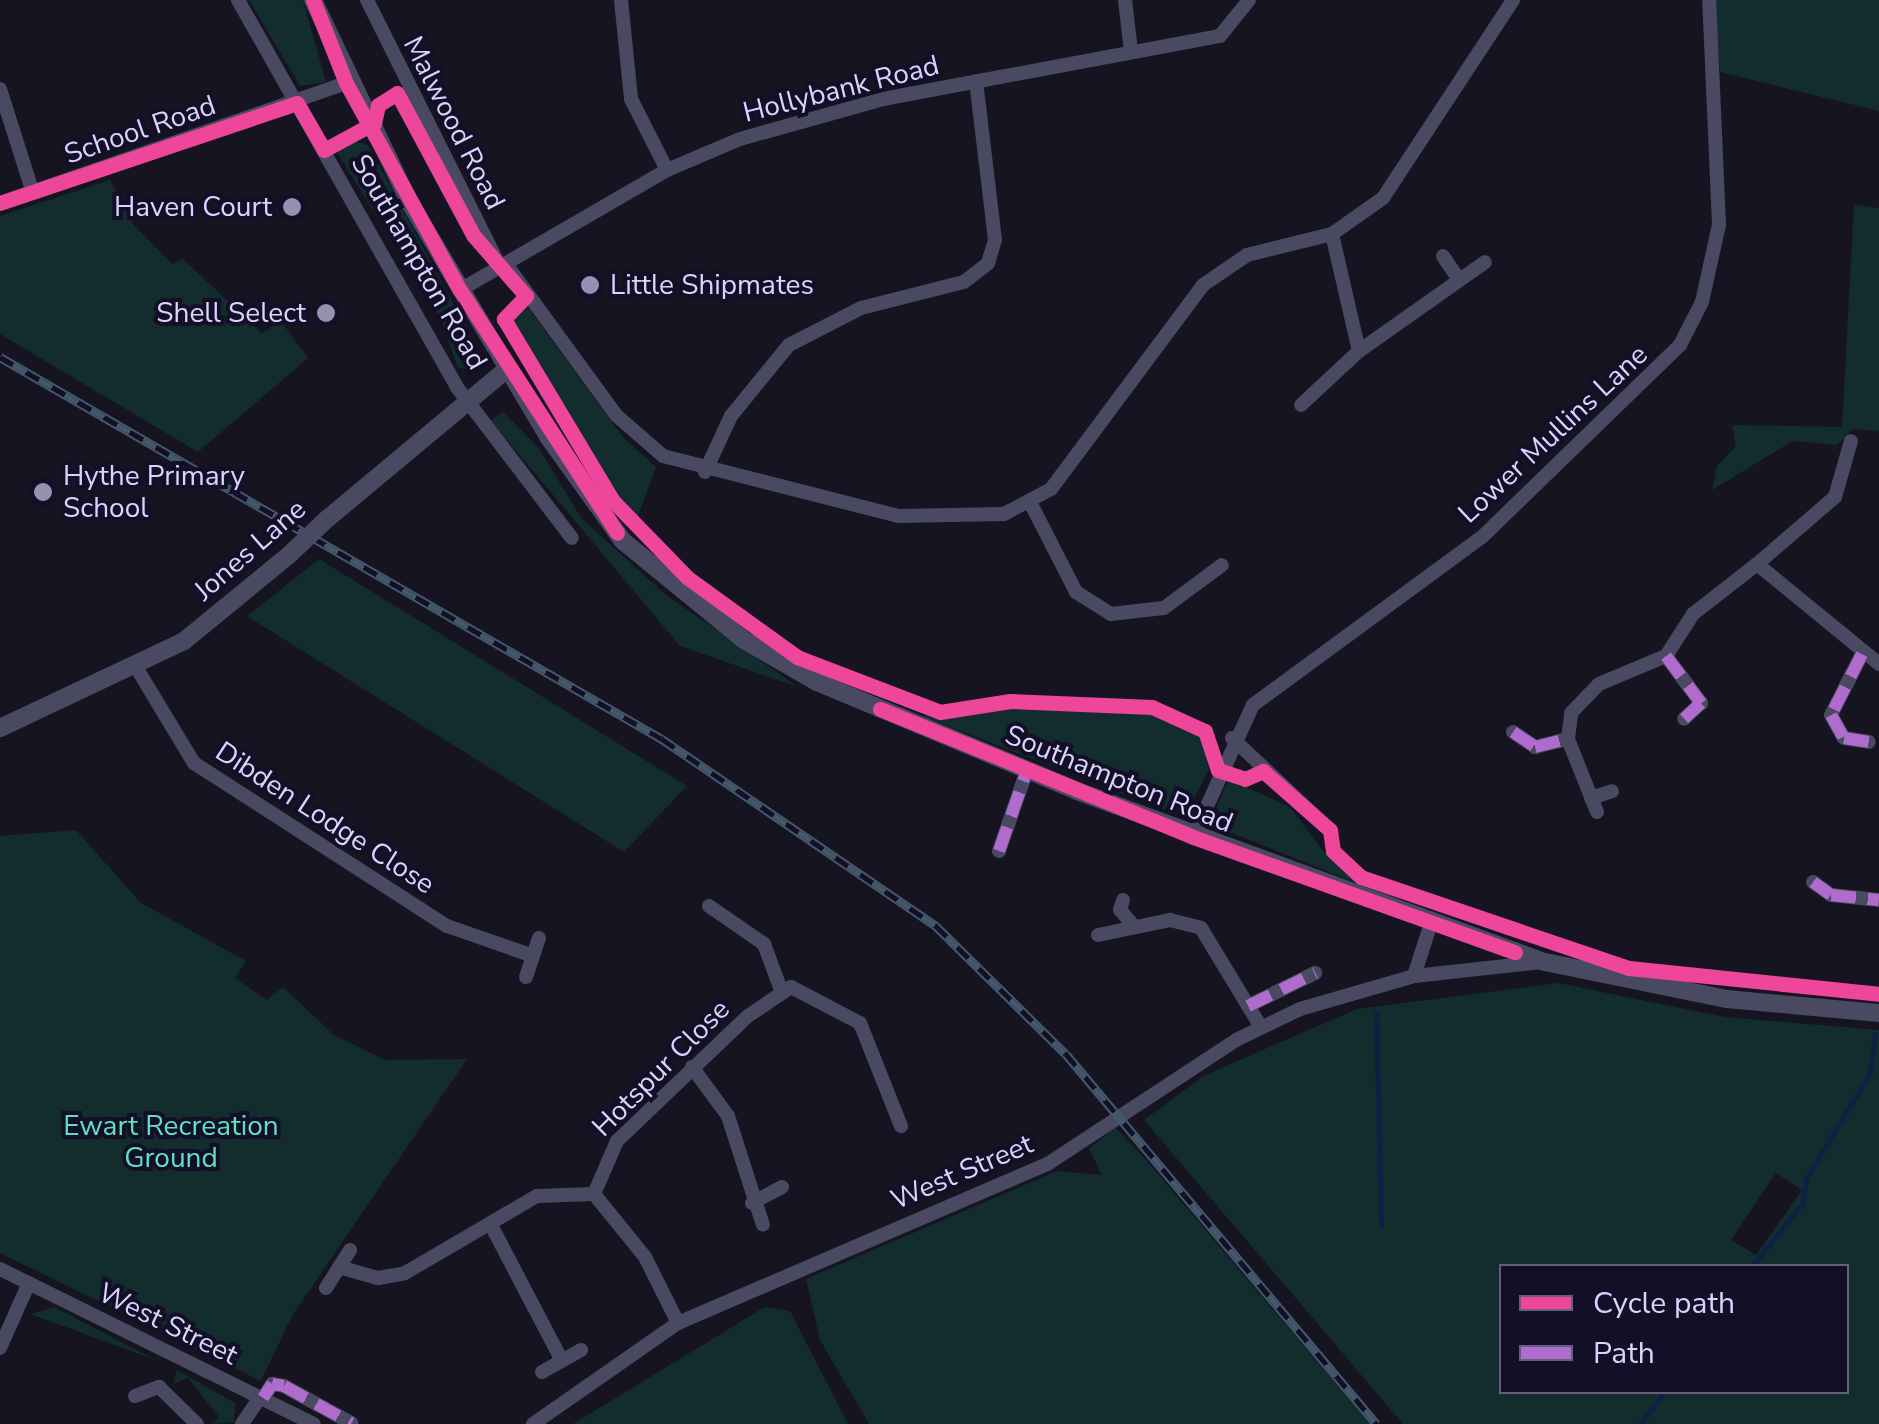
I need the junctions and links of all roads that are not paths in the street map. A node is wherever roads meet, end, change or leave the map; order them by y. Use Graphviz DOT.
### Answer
graph roads {
  1 [pos="238,0"];
  2 [pos="313,0"];
  3 [pos="367,0"];
  4 [pos="621,0"];
  5 [pos="1125,0"];
  6 [pos="1249,0"];
  7 [pos="1513,0"];
  8 [pos="1709,0"];
  9 [pos="1131,52"];
  10 [pos="976,82"];
  11 [pos="346,83"];
  12 [pos="0,89"];
  13 [pos="297,103"];
  14 [pos="667,170"];
  15 [pos="33,193"];
  16 [pos="0,203"];
  17 [pos="1332,234"];
  18 [pos="1444,256"];
  19 [pos="1486,262"];
  20 [pos="502,266"];
  21 [pos="1459,280"];
  22 [pos="460,290"];
  23 [pos="1359,351"];
  24 [pos="507,369"];
  25 [pos="1318,391"];
  26 [pos="465,397"];
  27 [pos="1300,406"];
  28 [pos="1330,406"];
  29 [pos="1851,442"];
  30 [pos="705,472"];
  31 [pos="1031,504"];
  32 [pos="572,538"];
  33 [pos="1757,564"];
  34 [pos="1222,566"];
  35 [pos="1862,654"];
  36 [pos="1666,656"];
  37 [pos="1879,664"];
  38 [pos="136,668"];
  39 [pos="1684,719"];
  40 [pos="0,728"];
  41 [pos="1513,732"];
  42 [pos="1232,738"];
  43 [pos="1568,738"];
  44 [pos="1869,742"];
  45 [pos="1026,770"];
  46 [pos="1612,791"];
  47 [pos="1330,830"];
  48 [pos="1192,836"];
  49 [pos="999,851"];
  50 [pos="1813,882"];
  51 [pos="1124,900"];
  52 [pos="1879,900"];
  53 [pos="709,906"];
  54 [pos="1432,923"];
  55 [pos="1134,926"];
  56 [pos="1098,934"];
  57 [pos="539,938"];
  58 [pos="533,956"];
  59 [pos="1545,962"];
  60 [pos="1315,973"];
  61 [pos="1414,976"];
  62 [pos="526,977"];
  63 [pos="781,990"];
  64 [pos="1248,1006"];
  65 [pos="1879,1013"];
  66 [pos="1261,1027"];
  67 [pos="692,1067"];
  68 [pos="900,1126"];
  69 [pos="782,1187"];
  70 [pos="594,1194"];
  71 [pos="752,1203"];
  72 [pos="763,1225"];
  73 [pos="492,1226"];
  74 [pos="350,1250"];
  75 [pos="339,1267"];
  76 [pos="0,1270"];
  77 [pos="29,1283"];
  78 [pos="326,1288"];
  79 [pos="678,1323"];
  80 [pos="0,1348"];
  81 [pos="582,1350"];
  82 [pos="562,1360"];
  83 [pos="542,1372"];
  84 [pos="134,1396"];
  85 [pos="262,1398"];
  86 [pos="351,1423"];
  87 [pos="198,1424"];
  88 [pos="242,1424"];
  89 [pos="314,1424"];
  90 [pos="533,1424"];
  1 -- 13 [label="street, Southampton Road"];
  2 -- 11 [label="street, Southampton Road"];
  3 -- 20 [label="street, Malwood Road"];
  4 -- 14 [label="street"];
  5 -- 9 [label="street"];
  6 -- 9 [label="street, Hollybank Road"];
  7 -- 17 [label="street"];
  8 -- 42 [label="street, Lower Mullins Lane"];
  9 -- 10 [label="street, Hollybank Road"];
  10 -- 14 [label="street, Hollybank Road"];
  10 -- 30 [label="street"];
  11 -- 13 [label="street, School Road"];
  11 -- 22 [label="street, Southampton Road"];
  12 -- 15 [label="street"];
  13 -- 15 [label="street, School Road"];
  13 -- 26 [label="street, Southampton Road"];
  14 -- 20 [label="street, Hollybank Road"];
  15 -- 16 [label="street, School Road"];
  17 -- 23 [label="street"];
  17 -- 31 [label="street"];
  18 -- 21 [label="street"];
  19 -- 21 [label="street"];
  20 -- 22 [label="street, Hollybank Road"];
  20 -- 30 [label="street, Malwood Road"];
  21 -- 23 [label="street"];
  22 -- 24 [label="street, Southampton Road"];
  23 -- 25 [label="street"];
  24 -- 26 [label="street, Jones Lane"];
  24 -- 45 [label="street, Southampton Road"];
  25 -- 27 [label="street"];
  25 -- 28 [label="street"];
  26 -- 32 [label="street, Southampton Road"];
  26 -- 38 [label="street, Jones Lane, bridge"];
  29 -- 33 [label="street"];
  30 -- 31 [label="street, Malwood Road"];
  31 -- 34 [label="street"];
  33 -- 35 [label="street"];
  33 -- 36 [label="street"];
  35 -- 37 [label="street"];
  35 -- 44 [label="street"];
  36 -- 39 [label="street"];
  36 -- 43 [label="street"];
  38 -- 40 [label="street, Jones Lane"];
  38 -- 58 [label="street, Dibden Lodge Close"];
  41 -- 43 [label="street"];
  42 -- 47 [label="street"];
  42 -- 48 [label="street, Lower Mullins Lane"];
  43 -- 46 [label="street"];
  45 -- 48 [label="street, Southampton Road"];
  45 -- 49 [label="street"];
  48 -- 54 [label="street, Southampton Road"];
  50 -- 52 [label="street"];
  51 -- 55 [label="street"];
  53 -- 63 [label="street"];
  54 -- 59 [label="street, Southampton Road"];
  54 -- 61 [label="street"];
  55 -- 56 [label="street"];
  55 -- 64 [label="street"];
  57 -- 58 [label="street"];
  58 -- 62 [label="street"];
  59 -- 61 [label="street, West Street"];
  59 -- 65 [label="street, Southampton Road"];
  60 -- 64 [label="street"];
  61 -- 66 [label="street, West Street"];
  63 -- 67 [label="street, Hotspur Close"];
  63 -- 68 [label="street"];
  64 -- 66 [label="street"];
  66 -- 79 [label="street, West Street"];
  67 -- 70 [label="street, Hotspur Close"];
  67 -- 71 [label="street"];
  69 -- 71 [label="street"];
  70 -- 73 [label="street"];
  70 -- 79 [label="street"];
  71 -- 72 [label="street"];
  73 -- 75 [label="street"];
  73 -- 82 [label="street"];
  74 -- 75 [label="street"];
  75 -- 78 [label="street"];
  76 -- 77 [label="street, West Street"];
  77 -- 80 [label="street"];
  77 -- 85 [label="street, West Street"];
  79 -- 90 [label="street, West Street"];
  81 -- 82 [label="street"];
  82 -- 83 [label="street"];
  84 -- 87 [label="street"];
  85 -- 86 [label="street"];
  85 -- 88 [label="street"];
  85 -- 89 [label="street, West Street"];
}
